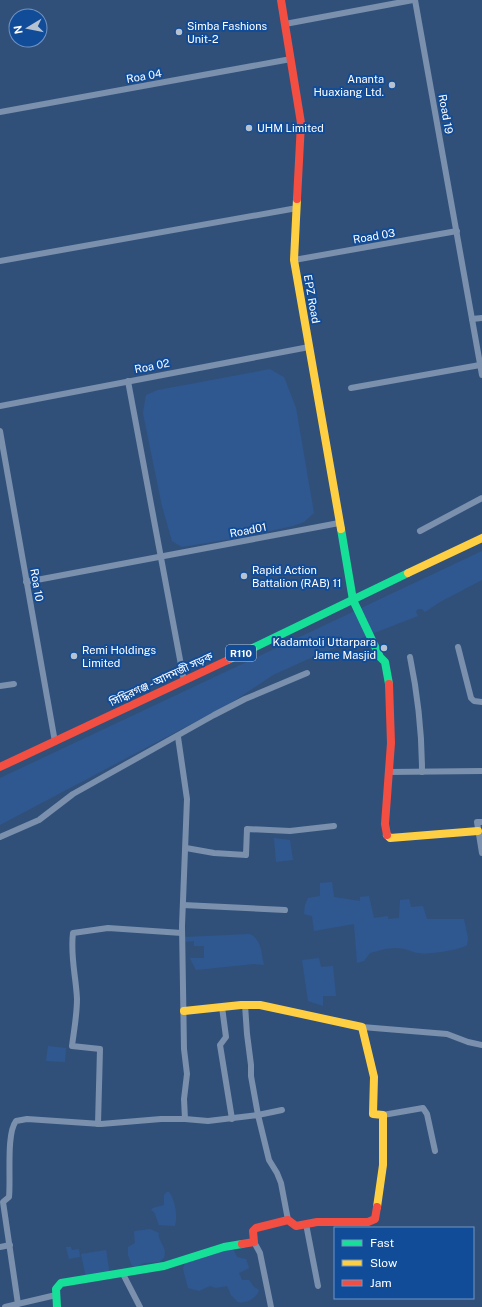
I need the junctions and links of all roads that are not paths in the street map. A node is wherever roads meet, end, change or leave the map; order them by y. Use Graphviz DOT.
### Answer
graph roads {
  1 [pos="280,0"];
  2 [pos="414,0"];
  3 [pos="285,24"];
  4 [pos="291,59"];
  5 [pos="0,112"];
  6 [pos="297,208"];
  7 [pos="457,231"];
  8 [pos="294,260"];
  9 [pos="0,261"];
  10 [pos="482,318"];
  11 [pos="472,319"];
  12 [pos="309,347"];
  13 [pos="480,365"];
  14 [pos="482,375"];
  15 [pos="128,381"];
  16 [pos="351,388"];
  17 [pos="0,406"];
  18 [pos="0,431"];
  19 [pos="482,498"];
  20 [pos="340,523"];
  21 [pos="420,531"];
  22 [pos="482,538"];
  23 [pos="161,556"];
  24 [pos="26,582"];
  25 [pos="353,600"];
  26 [pos="458,647"];
  27 [pos="410,657"];
  28 [pos="307,673"];
  29 [pos="184,681"];
  30 [pos="14,684"];
  31 [pos="0,686"];
  32 [pos="482,702"];
  33 [pos="178,737"];
  34 [pos="55,742"];
  35 [pos="0,767"];
  36 [pos="482,771"];
  37 [pos="388,772"];
  38 [pos="422,772"];
  39 [pos="482,822"];
  40 [pos="334,826"];
  41 [pos="478,831"];
  42 [pos="0,837"];
  43 [pos="186,848"];
  44 [pos="482,853"];
  45 [pos="183,905"];
  46 [pos="285,910"];
  47 [pos="182,933"];
  48 [pos="245,1005"];
  49 [pos="222,1007"];
  50 [pos="184,1011"];
  51 [pos="362,1027"];
  52 [pos="482,1045"];
  53 [pos="282,1110"];
  54 [pos="258,1115"];
  55 [pos="382,1115"];
  56 [pos="185,1119"];
  57 [pos="232,1119"];
  58 [pos="98,1124"];
  59 [pos="435,1151"];
  60 [pos="2,1202"];
  61 [pos="288,1220"];
  62 [pos="306,1224"];
  63 [pos="254,1242"];
  64 [pos="10,1246"];
  65 [pos="0,1247"];
  66 [pos="123,1274"];
  67 [pos="318,1286"];
  68 [pos="56,1295"];
  69 [pos="18,1304"];
  70 [pos="5,1307"];
  71 [pos="57,1307"];
  72 [pos="140,1307"];
  73 [pos="271,1307"];
  1 -- 3 [label="street, EPZ Road"];
  2 -- 3 [label="street"];
  2 -- 7 [label="street, Road 19"];
  3 -- 4 [label="street, EPZ Road"];
  4 -- 5 [label="street, Roa 04"];
  4 -- 6 [label="street, EPZ Road"];
  6 -- 8 [label="street, EPZ Road"];
  6 -- 9 [label="street"];
  7 -- 8 [label="street, Road 03"];
  7 -- 11 [label="street, Road 19"];
  8 -- 12 [label="street, EPZ Road"];
  10 -- 11 [label="street"];
  11 -- 13 [label="street, Road 19"];
  12 -- 15 [label="street, Roa 02"];
  12 -- 20 [label="street, EPZ Road"];
  13 -- 14 [label="street, Road 19"];
  13 -- 16 [label="street"];
  15 -- 17 [label="street, Roa 02"];
  15 -- 23 [label="street"];
  18 -- 24 [label="street, Roa 10"];
  19 -- 21 [label="street"];
  20 -- 23 [label="street, Road01"];
  20 -- 25 [label="street, EPZ Road"];
  22 -- 25 [label="street, সিদ্ধিরগঞ্জ - আদমজী সড়ক / R110"];
  23 -- 24 [label="street, Road01"];
  23 -- 29 [label="street"];
  24 -- 34 [label="street, Roa 10"];
  25 -- 29 [label="street, সিদ্ধিরগঞ্জ - আদমজী সড়ক / R110"];
  25 -- 37 [label="street, EPZ Road"];
  26 -- 32 [label="street"];
  27 -- 38 [label="street"];
  28 -- 33 [label="street"];
  29 -- 34 [label="street, সিদ্ধিরগঞ্জ - আদমজী সড়ক / R110"];
  30 -- 31 [label="street"];
  33 -- 42 [label="street"];
  33 -- 43 [label="street"];
  34 -- 35 [label="street, সিদ্ধিরগঞ্জ - আদমজী সড়ক / R110"];
  36 -- 38 [label="street"];
  37 -- 38 [label="street"];
  37 -- 41 [label="street, EPZ Road"];
  39 -- 41 [label="street"];
  40 -- 43 [label="street"];
  41 -- 44 [label="street"];
  43 -- 45 [label="street"];
  45 -- 46 [label="street"];
  45 -- 47 [label="street"];
  47 -- 50 [label="street"];
  47 -- 58 [label="street"];
  48 -- 49 [label="street"];
  48 -- 51 [label="street"];
  48 -- 54 [label="street"];
  49 -- 50 [label="street"];
  49 -- 57 [label="street"];
  50 -- 56 [label="street"];
  51 -- 52 [label="street"];
  51 -- 55 [label="street"];
  53 -- 54 [label="street"];
  54 -- 57 [label="street"];
  54 -- 61 [label="street"];
  55 -- 59 [label="street"];
  55 -- 62 [label="street"];
  56 -- 57 [label="street"];
  56 -- 58 [label="street"];
  58 -- 60 [label="street"];
  60 -- 64 [label="street"];
  61 -- 62 [label="street"];
  61 -- 63 [label="street"];
  62 -- 67 [label="street"];
  63 -- 66 [label="street"];
  63 -- 73 [label="street"];
  64 -- 65 [label="street"];
  64 -- 69 [label="street"];
  66 -- 68 [label="street"];
  66 -- 72 [label="street"];
  68 -- 69 [label="street"];
  68 -- 71 [label="street"];
  69 -- 70 [label="street"];
}
